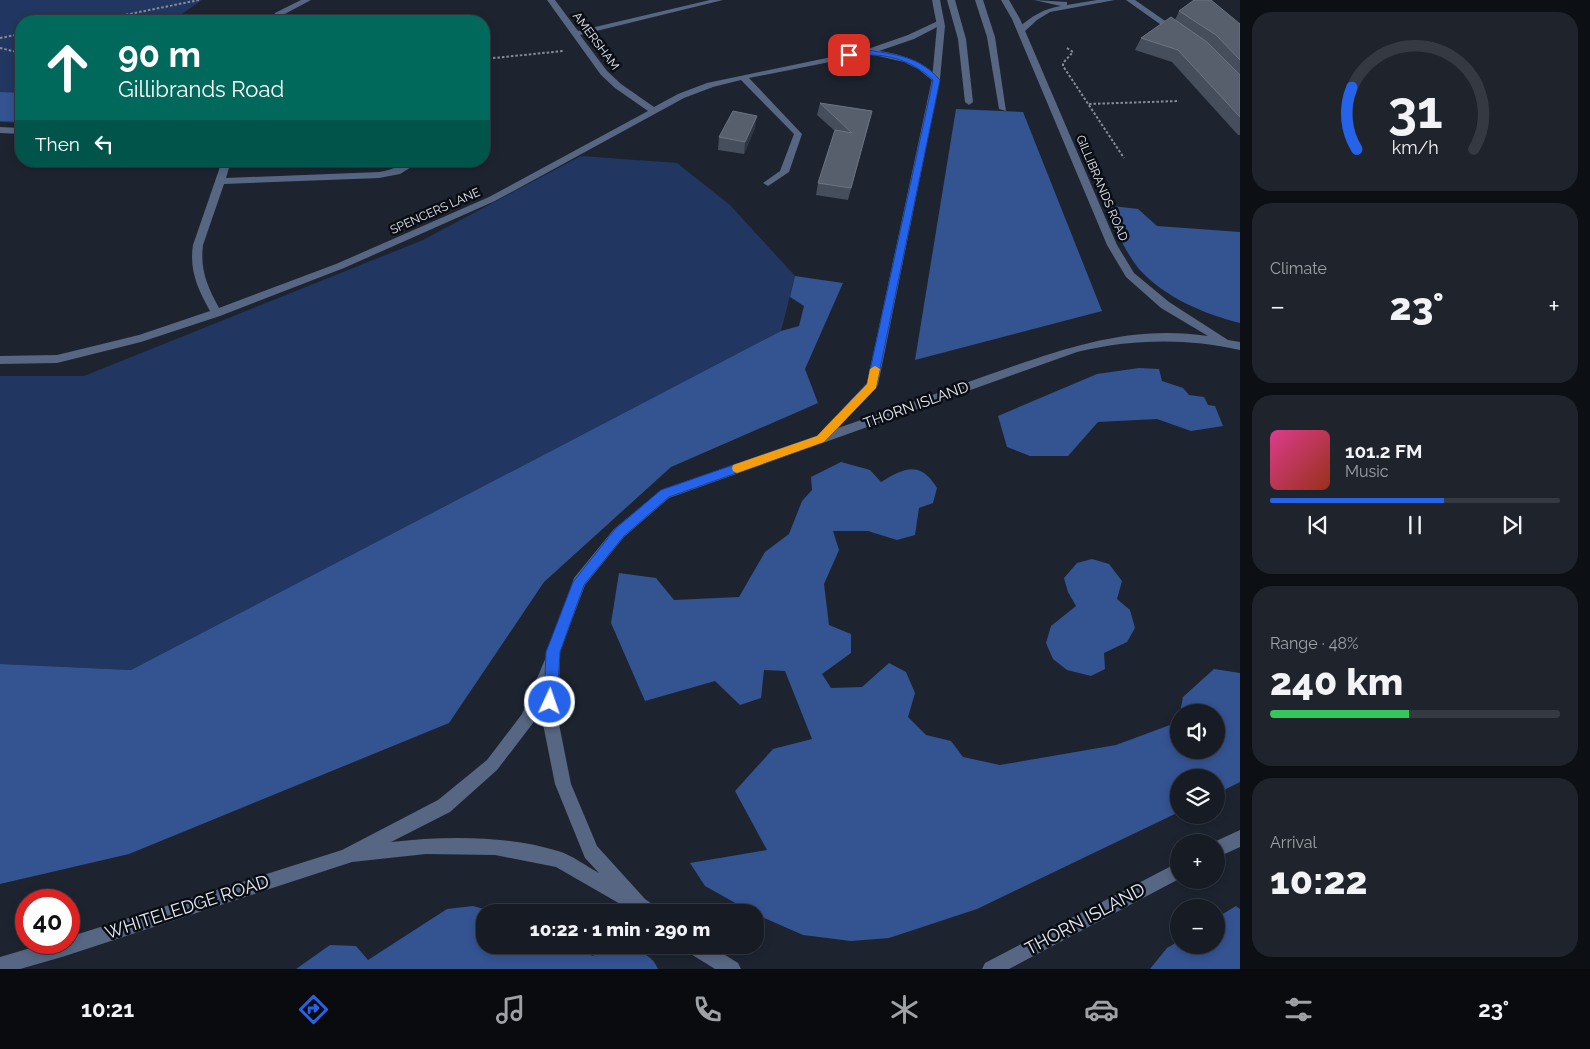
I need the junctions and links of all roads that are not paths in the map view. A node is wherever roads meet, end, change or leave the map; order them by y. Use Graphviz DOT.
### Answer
graph roads {
  1 [pos="307,0"];
  2 [pos="551,0"];
  3 [pos="719,0"];
  4 [pos="936,0"];
  5 [pos="951,0"];
  6 [pos="980,0"];
  7 [pos="1005,0"];
  8 [pos="1038,0"];
  9 [pos="1111,0"];
  10 [pos="1130,0"];
  11 [pos="1076,5"];
  12 [pos="278,15"];
  13 [pos="940,22"];
  14 [pos="1021,30"];
  15 [pos="576,34"];
  16 [pos="1186,37"];
  17 [pos="867,52"];
  18 [pos="743,77"];
  19 [pos="936,80"];
  20 [pos="969,102"];
  21 [pos="1003,108"];
  22 [pos="652,110"];
  23 [pos="0,130"];
  24 [pos="15,131"];
  25 [pos="225,167"];
  26 [pos="406,167"];
  27 [pos="220,181"];
  28 [pos="768,183"];
  29 [pos="216,313"];
  30 [pos="1228,343"];
  31 [pos="1240,346"];
  32 [pos="0,360"];
  33 [pos="821,439"];
  34 [pos="553,652"];
  35 [pos="1240,838"];
  36 [pos="1225,846"];
  37 [pos="345,856"];
  38 [pos="1170,875"];
  39 [pos="635,904"];
  40 [pos="639,904"];
  41 [pos="707,954"];
  42 [pos="0,966"];
  43 [pos="732,969"];
  44 [pos="991,969"];
  1 -- 12 [label="street"];
  2 -- 15 [label="street, AMERSHAM"];
  3 -- 15 [label="street"];
  4 -- 13 [label="street"];
  5 -- 20 [label="street"];
  6 -- 21 [label="street"];
  7 -- 14 [label="street, GILLIBRANDS ROAD"];
  8 -- 11 [label="street"];
  9 -- 11 [label="street"];
  10 -- 16 [label="street"];
  11 -- 14 [label="street"];
  13 -- 17 [label="street, SPENCERS LANE"];
  13 -- 19 [label="street"];
  14 -- 30 [label="street, GILLIBRANDS ROAD"];
  15 -- 22 [label="street, AMERSHAM"];
  17 -- 18 [label="street, SPENCERS LANE"];
  17 -- 19 [label="street, SPENCERS LANE"];
  18 -- 22 [label="street, SPENCERS LANE"];
  18 -- 28 [label="street"];
  19 -- 33 [label="street"];
  22 -- 29 [label="street, SPENCERS LANE"];
  23 -- 24 [label="street"];
  25 -- 27 [label="street"];
  26 -- 27 [label="street"];
  27 -- 29 [label="street"];
  29 -- 32 [label="street, SPENCERS LANE"];
  30 -- 31 [label="street, THORN ISLAND"];
  30 -- 33 [label="street, THORN ISLAND"];
  33 -- 34 [label="street, THORN ISLAND"];
  34 -- 37 [label="street, WHITELEDGE ROAD"];
  34 -- 40 [label="street, THORN ISLAND"];
  35 -- 36 [label="street"];
  37 -- 39 [label="street, WHITELEDGE ROAD"];
  37 -- 42 [label="street, WHITELEDGE ROAD"];
  38 -- 44 [label="street, THORN ISLAND"];
  41 -- 43 [label="street"];
}
